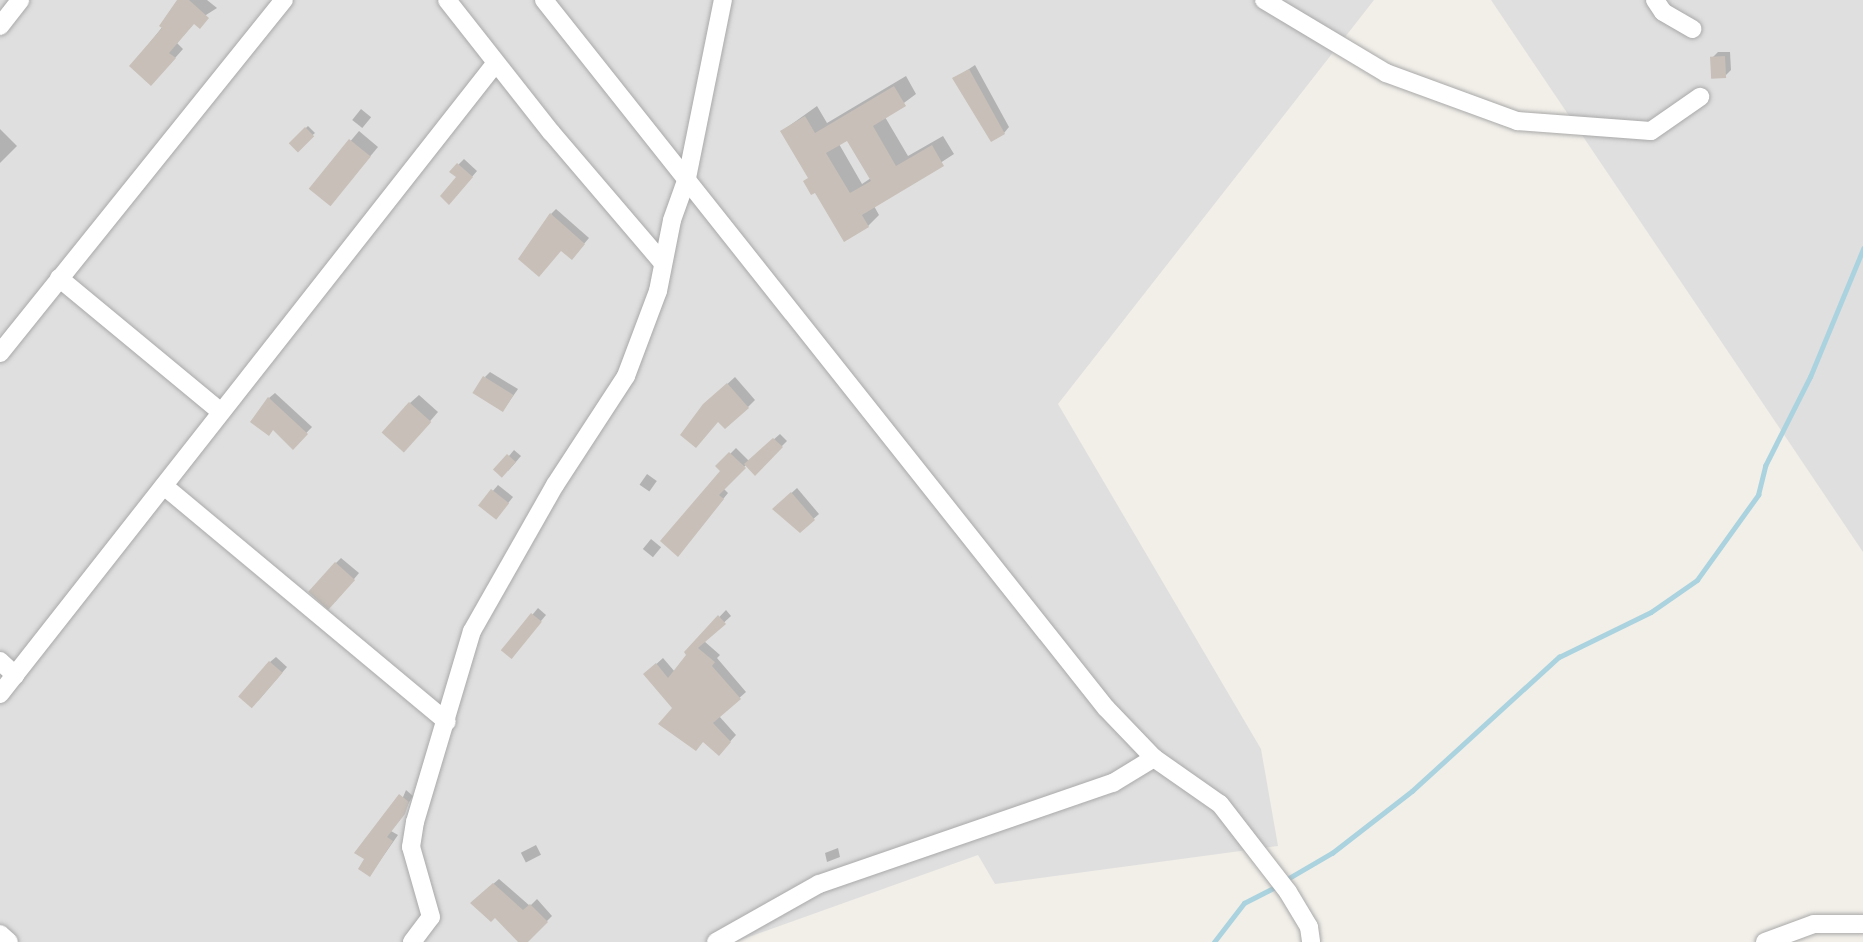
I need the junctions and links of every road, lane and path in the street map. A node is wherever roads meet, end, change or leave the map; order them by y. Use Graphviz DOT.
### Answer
graph roads {
  1 [pos="20,0"];
  2 [pos="284,0"];
  3 [pos="447,0"];
  4 [pos="544,0"];
  5 [pos="723,0"];
  6 [pos="1264,0"];
  7 [pos="1655,0"];
  8 [pos="0,26"];
  9 [pos="1692,29"];
  10 [pos="495,64"];
  11 [pos="1700,97"];
  12 [pos="687,178"];
  13 [pos="663,262"];
  14 [pos="59,278"];
  15 [pos="0,353"];
  16 [pos="220,411"];
  17 [pos="164,486"];
  18 [pos="0,661"];
  19 [pos="15,675"];
  20 [pos="0,694"];
  21 [pos="447,722"];
  22 [pos="1154,758"];
  23 [pos="1863,924"];
  24 [pos="0,934"];
  25 [pos="9,942"];
  26 [pos="412,942"];
  27 [pos="716,942"];
  28 [pos="1311,942"];
  29 [pos="1765,942"];
  1 -- 8 [label="street"];
  2 -- 14 [label="street"];
  3 -- 10 [label="street"];
  4 -- 12 [label="street"];
  5 -- 12 [label="street"];
  6 -- 11 [label="street"];
  7 -- 9 [label="street"];
  10 -- 13 [label="street"];
  10 -- 16 [label="street"];
  12 -- 13 [label="street"];
  12 -- 22 [label="street"];
  13 -- 21 [label="street"];
  14 -- 15 [label="street"];
  14 -- 16 [label="street"];
  16 -- 17 [label="street"];
  17 -- 19 [label="street"];
  17 -- 21 [label="street"];
  18 -- 19 [label="street"];
  19 -- 20 [label="street"];
  21 -- 26 [label="street"];
  22 -- 27 [label="street"];
  22 -- 28 [label="street"];
  23 -- 29 [label="street"];
  24 -- 25 [label="street"];
}
